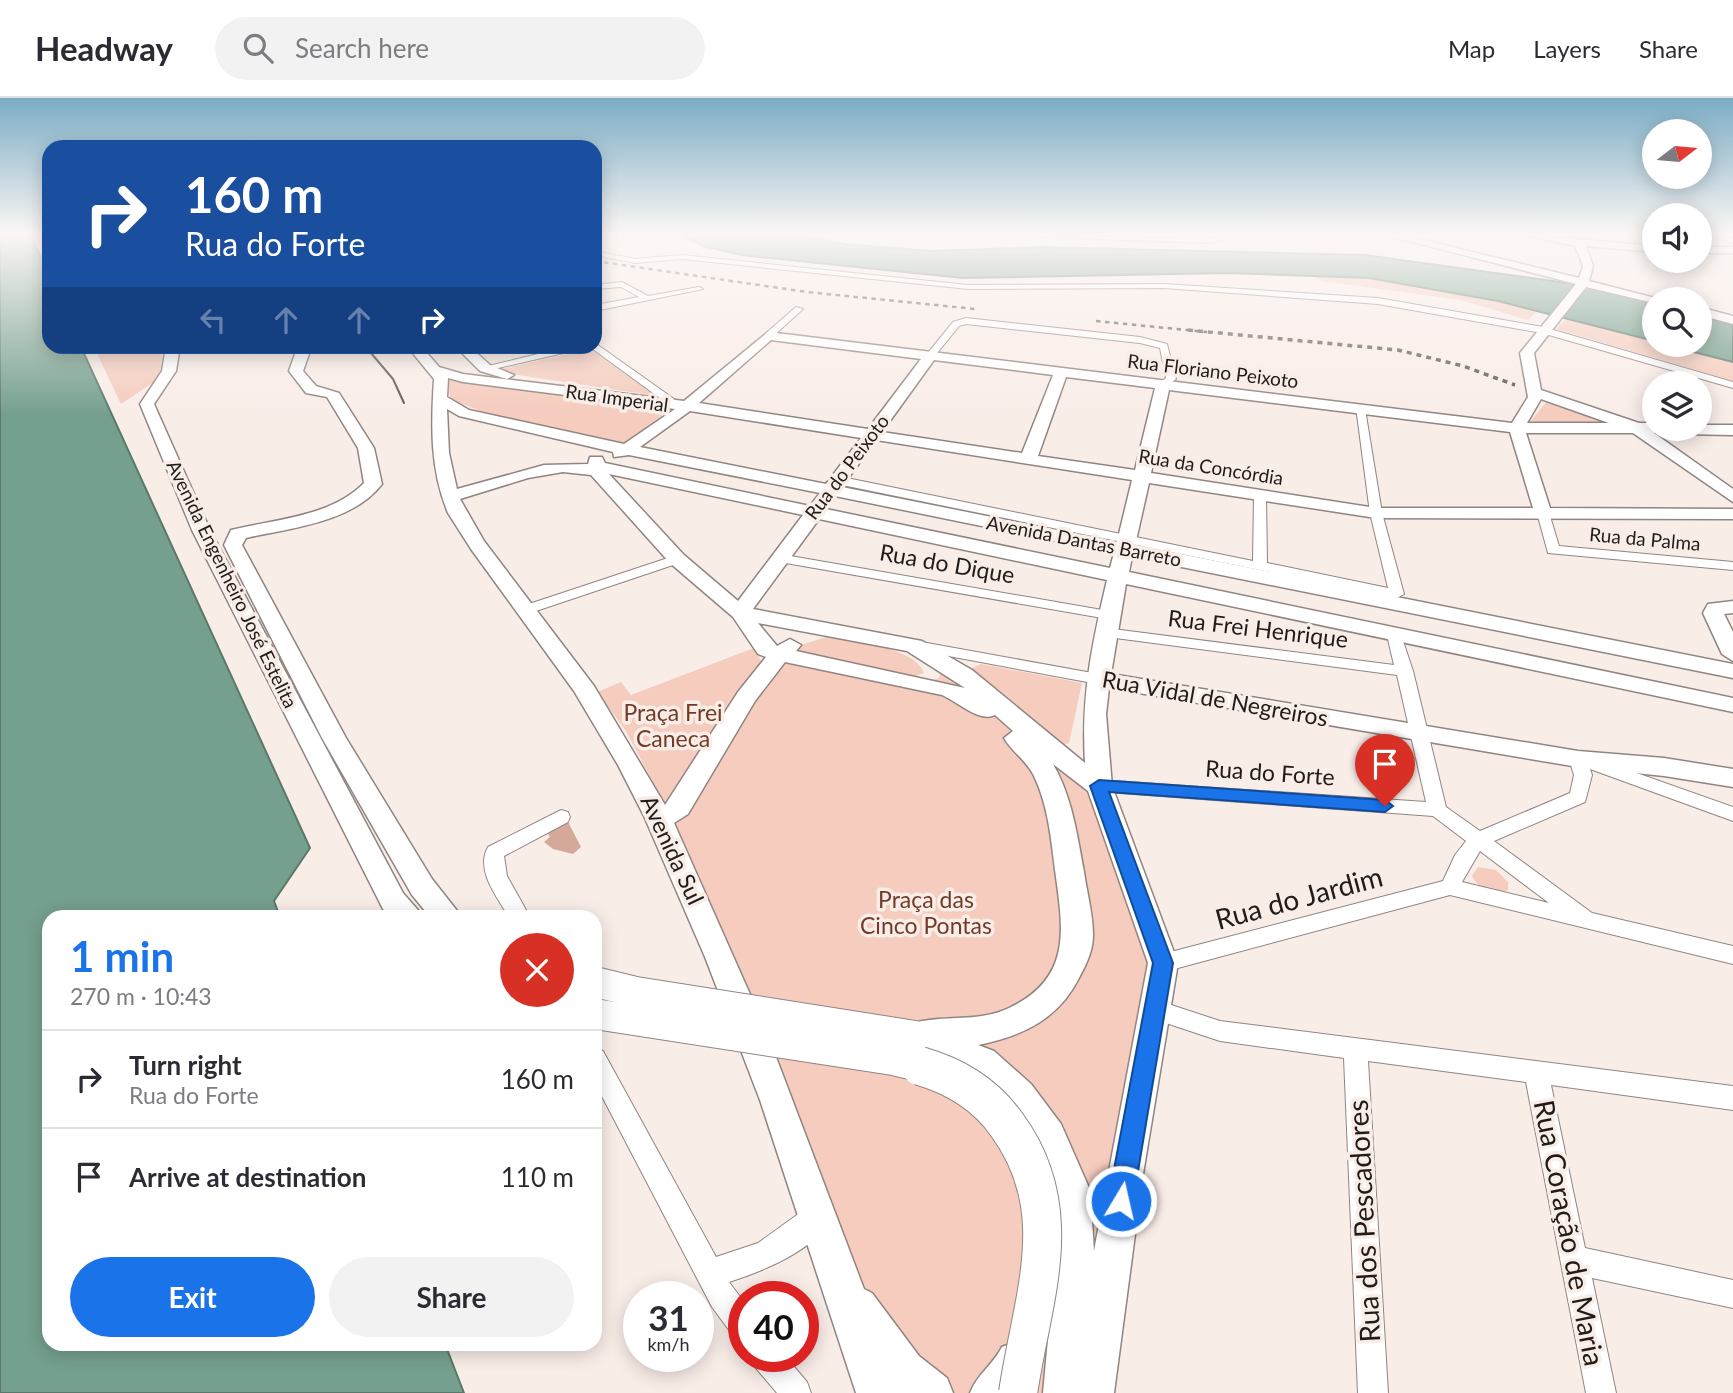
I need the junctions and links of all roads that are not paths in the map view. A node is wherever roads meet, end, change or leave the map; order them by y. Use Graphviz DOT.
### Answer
graph roads {
  1 [pos="640,294"];
  2 [pos="671,294"];
  3 [pos="1296,294"];
  4 [pos="1575,294"];
  5 [pos="648,299"];
  6 [pos="602,307"];
  7 [pos="799,309"];
  8 [pos="1712,314"];
  9 [pos="1733,320"];
  10 [pos="1542,330"];
  11 [pos="768,336"];
  12 [pos="602,351"];
  13 [pos="172,354"];
  14 [pos="302,354"];
  15 [pos="420,354"];
  16 [pos="470,354"];
  17 [pos="549,354"];
  18 [pos="930,356"];
  19 [pos="485,368"];
  20 [pos="436,371"];
  21 [pos="1061,372"];
  22 [pos="1163,383"];
  23 [pos="1733,385"];
  24 [pos="1534,391"];
  25 [pos="440,400"];
  26 [pos="679,402"];
  27 [pos="1360,409"];
  28 [pos="1642,427"];
  29 [pos="1517,428"];
  30 [pos="1642,428"];
  31 [pos="1712,430"];
  32 [pos="1733,430"];
  33 [pos="870,436"];
  34 [pos="1662,441"];
  35 [pos="595,442"];
  36 [pos="634,445"];
  37 [pos="1028,460"];
  38 [pos="600,469"];
  39 [pos="1140,478"];
  40 [pos="833,485"];
  41 [pos="1261,496"];
  42 [pos="450,497"];
  43 [pos="1733,497"];
  44 [pos="813,512"];
  45 [pos="1376,513"];
  46 [pos="1543,513"];
  47 [pos="1733,514"];
  48 [pos="201,530"];
  49 [pos="236,540"];
  50 [pos="1125,543"];
  51 [pos="779,558"];
  52 [pos="677,559"];
  53 [pos="1260,566"];
  54 [pos="1733,566"];
  55 [pos="1118,577"];
  56 [pos="1724,608"];
  57 [pos="527,609"];
  58 [pos="740,613"];
  59 [pos="1107,624"];
  60 [pos="827,631"];
  61 [pos="1395,635"];
  62 [pos="920,649"];
  63 [pos="778,654"];
  64 [pos="1733,654"];
  65 [pos="1405,671"];
  66 [pos="1733,671"];
  67 [pos="1098,679"];
  68 [pos="918,681"];
  69 [pos="1733,705"];
  70 [pos="1419,733"];
  71 [pos="323,742"];
  72 [pos="1581,760"];
  73 [pos="1733,778"];
  74 [pos="1099,786"];
  75 [pos="1437,810"];
  76 [pos="1733,814"];
  77 [pos="561,817"];
  78 [pos="668,819"];
  79 [pos="1471,837"];
  80 [pos="1450,887"];
  81 [pos="402,910"];
  82 [pos="441,910"];
  83 [pos="516,910"];
  84 [pos="1591,921"];
  85 [pos="1733,955"];
  86 [pos="1163,963"];
  87 [pos="602,984"];
  88 [pos="1153,1009"];
  89 [pos="602,1015"];
  90 [pos="915,1036"];
  91 [pos="1354,1049"];
  92 [pos="602,1072"];
  93 [pos="1536,1073"];
  94 [pos="1733,1098"];
  95 [pos="818,1217"];
  96 [pos="1574,1260"];
  97 [pos="709,1273"];
  98 [pos="845,1289"];
  99 [pos="1733,1294"];
  100 [pos="728,1302"];
  101 [pos="779,1372"];
  102 [pos="1011,1376"];
  103 [pos="796,1393"];
  104 [pos="877,1393"];
  105 [pos="932,1393"];
  106 [pos="1064,1393"];
  107 [pos="1093,1393"];
  108 [pos="1373,1393"];
  109 [pos="1601,1393"];
  1 -- 5 [label="street"];
  2 -- 5 [label="street"];
  3 -- 10 [label="street"];
  4 -- 10 [label="main road"];
  5 -- 6 [label="street"];
  7 -- 11 [label="street"];
  8 -- 9 [label="main road"];
  10 -- 23 [label="street"];
  10 -- 24 [label="main road"];
  11 -- 18 [label="main road, Rua Floriano Peixoto"];
  11 -- 26 [label="main road"];
  12 -- 26 [label="street"];
  13 -- 48 [label="main road, Avenida Engenheiro José Estelita"];
  14 -- 49 [label="main road"];
  15 -- 20 [label="main road"];
  16 -- 19 [label="main road, Rua Imperial"];
  17 -- 19 [label="street"];
  18 -- 21 [label="main road, Rua Floriano Peixoto"];
  18 -- 22 [label="street, Rua do Peixoto"];
  18 -- 33 [label="main road, Rua do Peixoto"];
  19 -- 26 [label="main road, Rua Imperial"];
  20 -- 25 [label="main road, Avenida Sul"];
  20 -- 26 [label="main road, Rua Imperial"];
  21 -- 22 [label="main road, Rua Floriano Peixoto"];
  21 -- 37 [label="main road"];
  22 -- 27 [label="main road, Rua Floriano Peixoto"];
  22 -- 39 [label="main road"];
  24 -- 28 [label="main road"];
  24 -- 29 [label="main road"];
  25 -- 35 [label="main road, Avenida Dantas Barreto"];
  25 -- 42 [label="main road, Avenida Sul"];
  26 -- 33 [label="main road, Rua da Concórdia"];
  26 -- 36 [label="main road"];
  27 -- 29 [label="main road, Rua Floriano Peixoto"];
  27 -- 45 [label="street"];
  29 -- 30 [label="main road, Rua Floriano Peixoto"];
  29 -- 46 [label="main road"];
  31 -- 32 [label="main road"];
  33 -- 37 [label="main road, Rua da Concórdia"];
  33 -- 40 [label="main road, Rua do Peixoto"];
  34 -- 43 [label="main road"];
  35 -- 36 [label="main road, Avenida Dantas Barreto"];
  35 -- 38 [label="main road"];
  36 -- 38 [label="main road"];
  36 -- 40 [label="main road, Avenida Dantas Barreto"];
  37 -- 39 [label="main road, Rua da Concórdia"];
  38 -- 42 [label="main road, Avenida Dantas Barreto"];
  38 -- 44 [label="main road, Avenida Dantas Barreto"];
  38 -- 52 [label="main road"];
  39 -- 41 [label="main road, Rua da Concórdia"];
  39 -- 50 [label="main road"];
  40 -- 44 [label="main road, Rua do Peixoto"];
  40 -- 50 [label="main road, Avenida Dantas Barreto"];
  41 -- 45 [label="main road, Rua da Concórdia"];
  41 -- 53 [label="street"];
  42 -- 57 [label="main road, Avenida Sul"];
  44 -- 51 [label="main road, Rua do Peixoto"];
  44 -- 55 [label="main road, Avenida Dantas Barreto"];
  45 -- 46 [label="main road, Rua da Concórdia"];
  45 -- 53 [label="street, Avenida Dantas Barreto"];
  46 -- 47 [label="main road, Rua da Concórdia"];
  46 -- 54 [label="street, Rua da Palma"];
  48 -- 49 [label="main road"];
  48 -- 71 [label="main road, Avenida Engenheiro José Estelita"];
  49 -- 71 [label="main road, Avenida Engenheiro José Estelita"];
  50 -- 53 [label="street, Avenida Dantas Barreto"];
  50 -- 55 [label="main road"];
  50 -- 66 [label="main road, Avenida Dantas Barreto"];
  51 -- 58 [label="main road, Rua do Peixoto"];
  51 -- 59 [label="street, Rua do Dique"];
  52 -- 57 [label="street"];
  52 -- 58 [label="main road"];
  55 -- 59 [label="main road"];
  55 -- 61 [label="main road, Avenida Dantas Barreto"];
  56 -- 64 [label="main road"];
  57 -- 78 [label="main road, Avenida Sul"];
  58 -- 60 [label="main road, Rua Vidal de Negreiros"];
  58 -- 63 [label="main road"];
  59 -- 65 [label="street, Rua Frei Henrique"];
  59 -- 67 [label="main road"];
  60 -- 62 [label="main road, Rua Vidal de Negreiros"];
  60 -- 63 [label="main road"];
  61 -- 65 [label="street"];
  61 -- 69 [label="main road, Avenida Dantas Barreto"];
  62 -- 67 [label="street, Rua Vidal de Negreiros"];
  62 -- 68 [label="main road"];
  62 -- 74 [label="main road"];
  63 -- 68 [label="main road"];
  63 -- 78 [label="main road"];
  65 -- 70 [label="street"];
  67 -- 70 [label="main road, Rua Vidal de Negreiros"];
  67 -- 74 [label="main road"];
  68 -- 90 [label="main road"];
  70 -- 72 [label="main road, Rua Vidal de Negreiros"];
  70 -- 75 [label="street"];
  71 -- 81 [label="main road"];
  71 -- 82 [label="main road"];
  72 -- 73 [label="main road, Rua Vidal de Negreiros"];
  72 -- 76 [label="street"];
  72 -- 79 [label="street"];
  74 -- 75 [label="street, Rua do Forte"];
  74 -- 86 [label="main road"];
  75 -- 79 [label="street"];
  77 -- 83 [label="street"];
  78 -- 95 [label="main road, Avenida Sul"];
  79 -- 80 [label="street"];
  79 -- 84 [label="street"];
  80 -- 84 [label="street"];
  80 -- 86 [label="street, Rua do Jardim"];
  84 -- 85 [label="street"];
  86 -- 88 [label="main road"];
  87 -- 90 [label="main road, bridge"];
  88 -- 91 [label="street"];
  88 -- 107 [label="main road"];
  89 -- 102 [label="main road, bridge"];
  90 -- 106 [label="main road"];
  91 -- 93 [label="street"];
  91 -- 108 [label="street, Rua dos Pescadores"];
  92 -- 97 [label="street"];
  93 -- 94 [label="street"];
  93 -- 96 [label="street, Rua Coração de Maria"];
  95 -- 97 [label="street"];
  95 -- 98 [label="main road, Avenida Sul"];
  96 -- 99 [label="street"];
  96 -- 109 [label="street, Rua Coração de Maria"];
  97 -- 100 [label="street"];
  98 -- 104 [label="main road, Avenida Sul"];
  98 -- 105 [label="main road"];
  101 -- 103 [label="street"];
}
